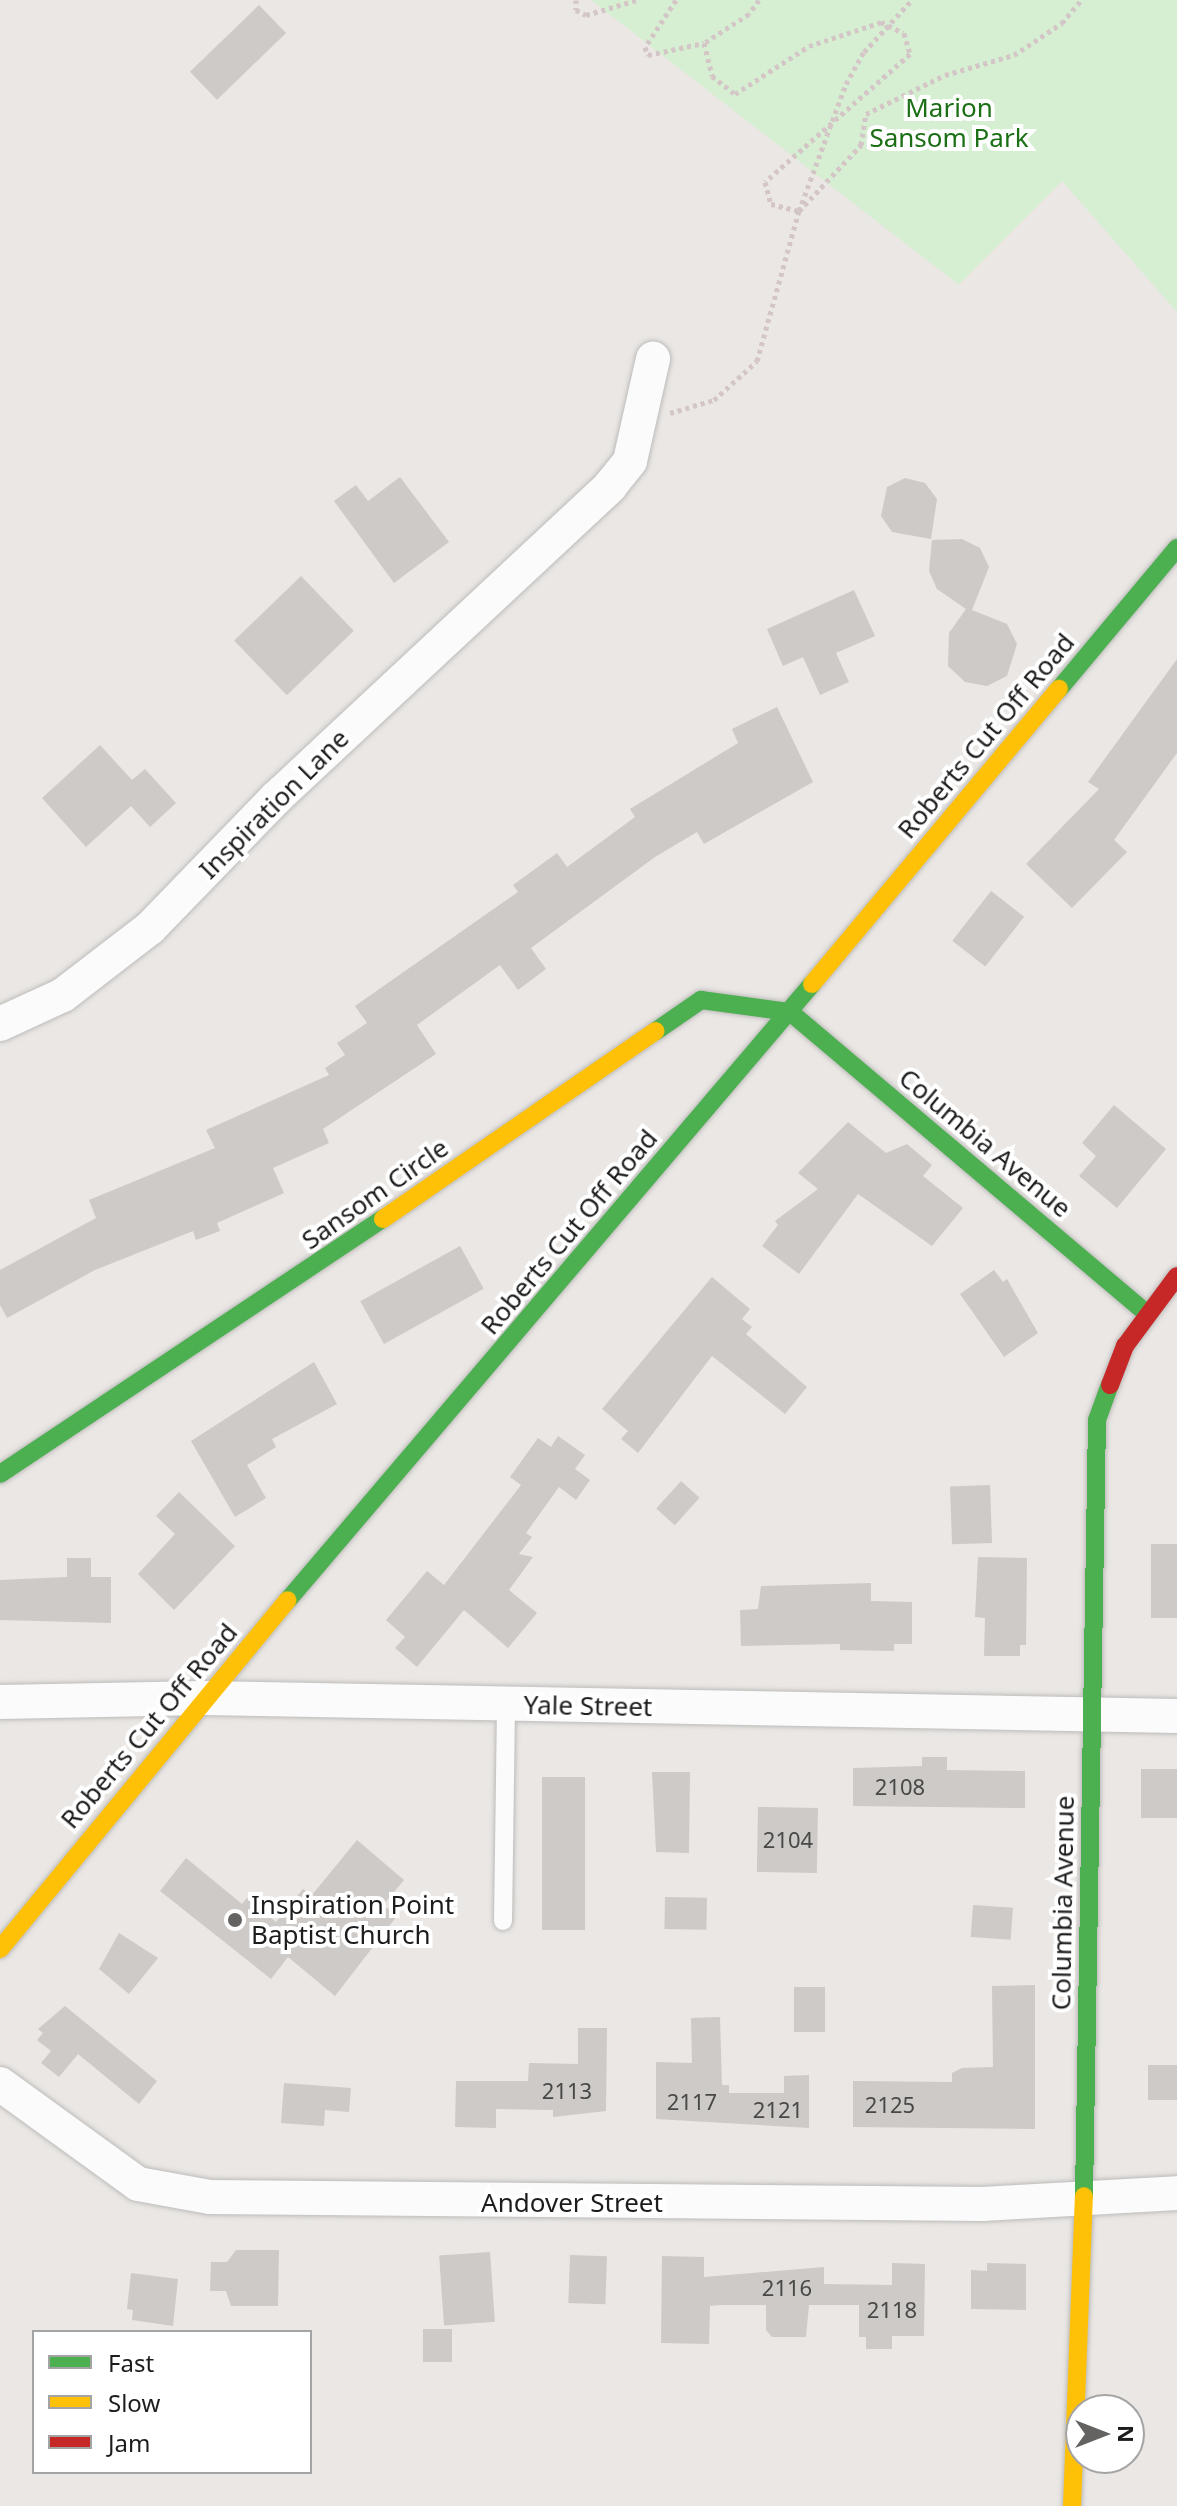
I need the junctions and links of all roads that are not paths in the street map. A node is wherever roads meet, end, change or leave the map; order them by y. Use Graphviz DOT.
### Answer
graph roads {
  1 [pos="653,359"];
  2 [pos="1177,548"];
  3 [pos="790,1012"];
  4 [pos="0,1024"];
  5 [pos="1177,1276"];
  6 [pos="1148,1314"];
  7 [pos="0,1474"];
  8 [pos="204,1698"];
  9 [pos="0,1702"];
  10 [pos="506,1704"];
  11 [pos="1177,1716"];
  12 [pos="1092,1717"];
  13 [pos="503,1921"];
  14 [pos="0,1949"];
  15 [pos="0,2084"];
  16 [pos="1177,2193"];
  17 [pos="1084,2198"];
  18 [pos="1072,2506"];
  1 -- 4 [label="street, Inspiration Lane"];
  2 -- 3 [label="street, Roberts Cut Off Road"];
  3 -- 6 [label="street, Columbia Avenue"];
  3 -- 7 [label="street, Sansom Circle"];
  3 -- 8 [label="street, Roberts Cut Off Road"];
  5 -- 6 [label="street, Columbia Avenue"];
  6 -- 12 [label="street, Columbia Avenue"];
  8 -- 9 [label="street, Yale Street"];
  8 -- 10 [label="street, Yale Street"];
  8 -- 14 [label="street, Roberts Cut Off Road"];
  10 -- 12 [label="street, Yale Street"];
  10 -- 13 [label="lane"];
  11 -- 12 [label="street, Yale Street"];
  12 -- 17 [label="street, Columbia Avenue"];
  15 -- 17 [label="street, Andover Street"];
  16 -- 17 [label="street, Andover Street"];
  17 -- 18 [label="street, Columbia Avenue"];
}
